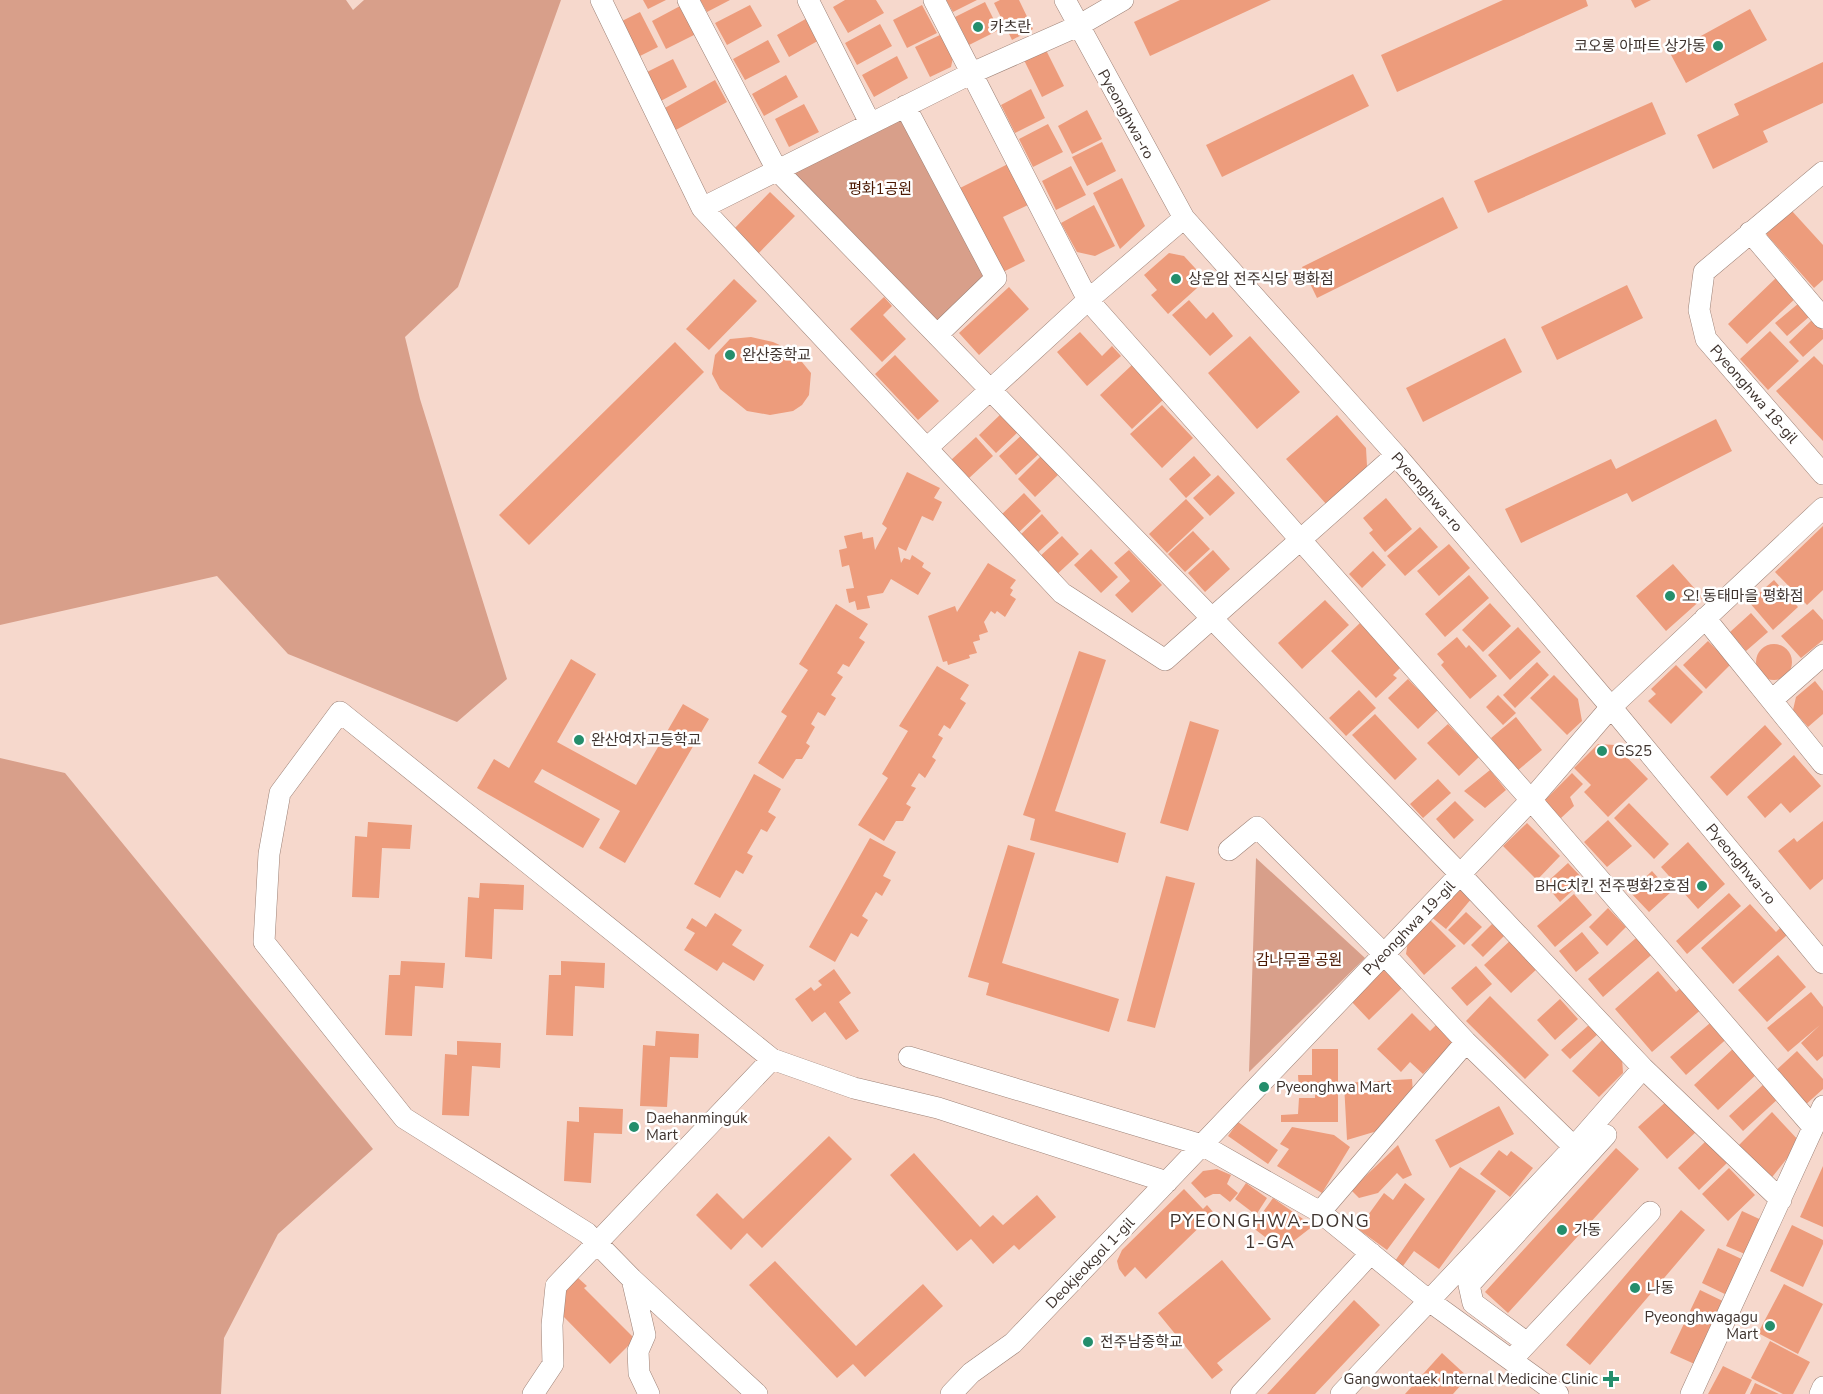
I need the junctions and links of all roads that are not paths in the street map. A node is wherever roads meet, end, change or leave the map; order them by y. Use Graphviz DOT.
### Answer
graph roads {
  1 [pos="601,0"];
  2 [pos="688,0"];
  3 [pos="808,0"];
  4 [pos="934,0"];
  5 [pos="1065,0"];
  6 [pos="1123,0"];
  7 [pos="1078,26"];
  8 [pos="972,73"];
  9 [pos="905,106"];
  10 [pos="870,123"];
  11 [pos="777,170"];
  12 [pos="1823,172"];
  13 [pos="702,208"];
  14 [pos="1184,218"];
  15 [pos="1750,232"];
  16 [pos="1088,300"];
  17 [pos="1823,318"];
  18 [pos="937,335"];
  19 [pos="989,389"];
  20 [pos="927,448"];
  21 [pos="1396,456"];
  22 [pos="1823,474"];
  23 [pos="1823,508"];
  24 [pos="1301,540"];
  25 [pos="1705,618"];
  26 [pos="1211,619"];
  27 [pos="1823,655"];
  28 [pos="1772,700"];
  29 [pos="1611,707"];
  30 [pos="1823,764"];
  31 [pos="1531,801"];
  32 [pos="1229,850"];
  33 [pos="1460,874"];
  34 [pos="1384,954"];
  35 [pos="1823,963"];
  36 [pos="1466,1042"];
  37 [pos="909,1057"];
  38 [pos="772,1059"];
  39 [pos="1643,1068"];
  40 [pos="1823,1106"];
  41 [pos="1813,1127"];
  42 [pos="1606,1135"];
  43 [pos="1202,1145"];
  44 [pos="1574,1148"];
  45 [pos="1167,1182"];
  46 [pos="1781,1200"];
  47 [pos="1320,1212"];
  48 [pos="1650,1212"];
  49 [pos="598,1243"];
  50 [pos="1371,1253"];
  51 [pos="632,1278"];
  52 [pos="1428,1300"];
  53 [pos="1527,1343"];
  54 [pos="1511,1360"];
  55 [pos="1823,1387"];
  56 [pos="533,1394"];
  57 [pos="649,1394"];
  58 [pos="757,1394"];
  59 [pos="951,1394"];
  60 [pos="1241,1394"];
  61 [pos="1341,1394"];
  62 [pos="1558,1394"];
  63 [pos="1691,1394"];
  64 [pos="1820,1394"];
  1 -- 13 [label="street"];
  2 -- 11 [label="street"];
  3 -- 10 [label="street"];
  4 -- 8 [label="street"];
  5 -- 7 [label="street, Pyeonghwa-ro"];
  6 -- 7 [label="street"];
  7 -- 8 [label="street"];
  7 -- 14 [label="street, Pyeonghwa-ro"];
  8 -- 9 [label="street"];
  8 -- 16 [label="street"];
  9 -- 10 [label="street"];
  9 -- 18 [label="street"];
  10 -- 11 [label="street"];
  11 -- 13 [label="street"];
  11 -- 18 [label="street"];
  12 -- 15 [label="street"];
  13 -- 20 [label="street"];
  14 -- 16 [label="street"];
  14 -- 21 [label="street, Pyeonghwa-ro"];
  15 -- 17 [label="street"];
  15 -- 22 [label="street, Pyeonghwa 18-gil"];
  16 -- 19 [label="street"];
  16 -- 24 [label="street"];
  18 -- 19 [label="street"];
  19 -- 20 [label="street"];
  19 -- 26 [label="street"];
  20 -- 26 [label="street"];
  21 -- 24 [label="street"];
  21 -- 29 [label="street, Pyeonghwa-ro"];
  23 -- 25 [label="street"];
  24 -- 26 [label="street"];
  24 -- 31 [label="street"];
  25 -- 28 [label="street"];
  25 -- 29 [label="street"];
  26 -- 33 [label="street"];
  27 -- 28 [label="street"];
  28 -- 30 [label="street"];
  29 -- 31 [label="street, Pyeonghwa 19-gil"];
  29 -- 35 [label="street, Pyeonghwa-ro"];
  31 -- 33 [label="street, Pyeonghwa 19-gil"];
  31 -- 41 [label="street"];
  32 -- 34 [label="street"];
  33 -- 34 [label="street, Pyeonghwa 19-gil"];
  33 -- 39 [label="street"];
  34 -- 36 [label="street"];
  34 -- 43 [label="street, Pyeonghwa 19-gil"];
  36 -- 44 [label="street"];
  36 -- 47 [label="street"];
  37 -- 43 [label="street"];
  38 -- 45 [label="street"];
  38 -- 49 [label="street"];
  38 -- 49 [label="street"];
  39 -- 44 [label="street"];
  39 -- 46 [label="street"];
  40 -- 41 [label="street"];
  41 -- 46 [label="street"];
  42 -- 53 [label="street"];
  43 -- 45 [label="street, Deokjeokgol 1-gil"];
  43 -- 47 [label="street"];
  44 -- 52 [label="street"];
  45 -- 59 [label="street, Deokjeokgol 1-gil"];
  46 -- 63 [label="street"];
  47 -- 50 [label="street"];
  48 -- 53 [label="street"];
  49 -- 51 [label="street"];
  49 -- 56 [label="street"];
  50 -- 52 [label="street"];
  50 -- 60 [label="street"];
  51 -- 57 [label="street"];
  51 -- 58 [label="street"];
  52 -- 54 [label="street"];
  52 -- 61 [label="street"];
  53 -- 54 [label="street"];
  54 -- 62 [label="street"];
  55 -- 64 [label="street"];
}
